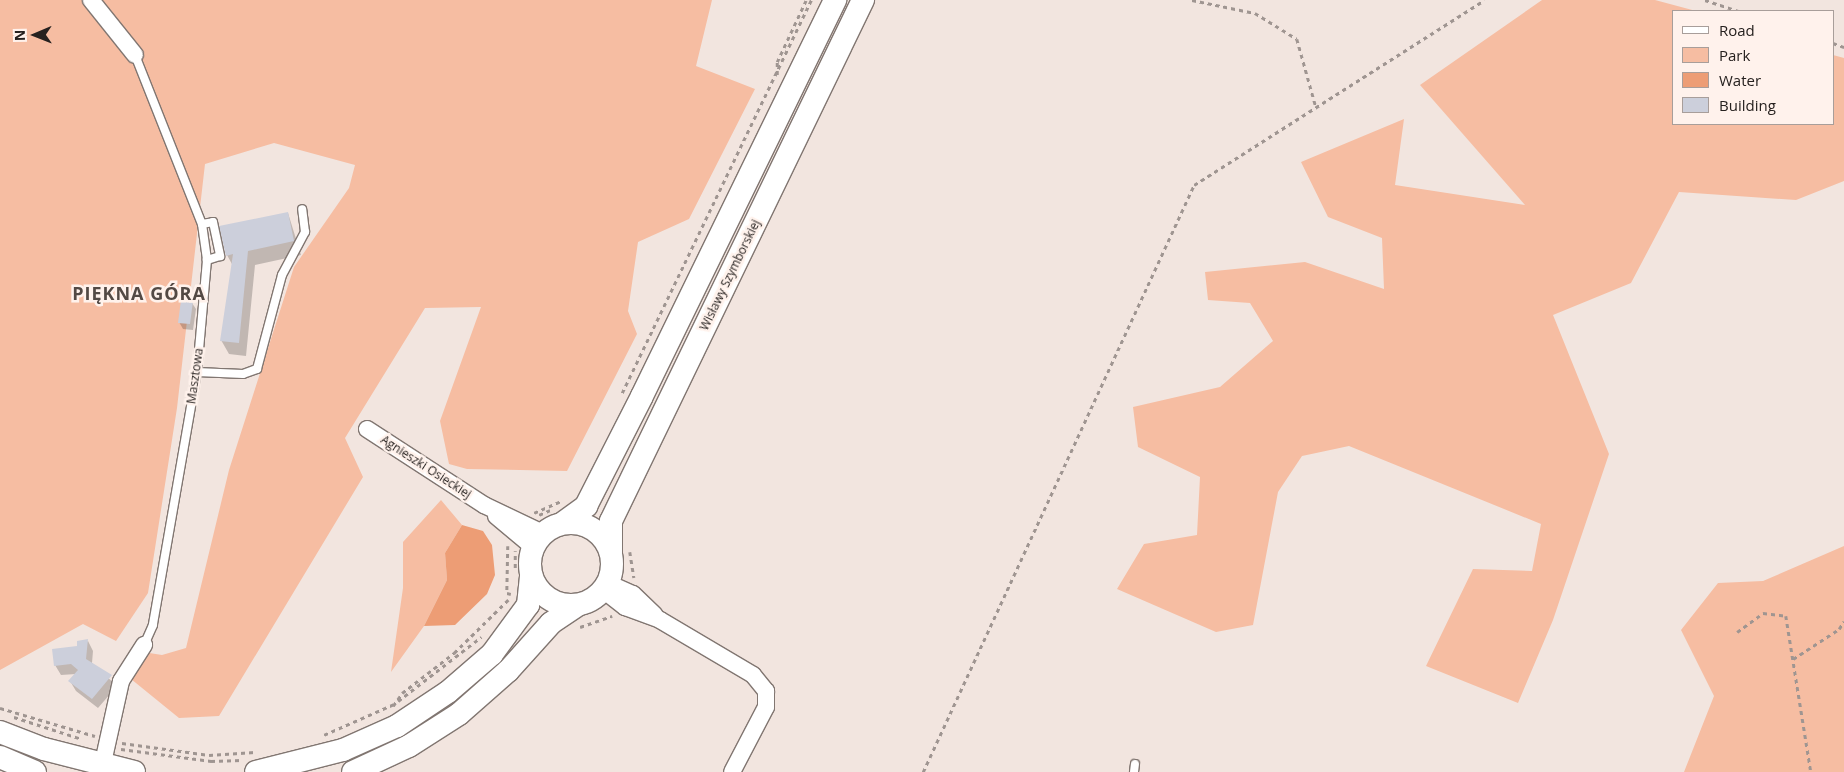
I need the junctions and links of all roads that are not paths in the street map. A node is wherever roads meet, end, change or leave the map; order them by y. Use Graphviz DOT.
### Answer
graph roads {
  1 [pos="91,0"];
  2 [pos="835,0"];
  3 [pos="863,0"];
  4 [pos="135,55"];
  5 [pos="302,209"];
  6 [pos="202,224"];
  7 [pos="207,260"];
  8 [pos="197,372"];
  9 [pos="367,429"];
  10 [pos="563,523"];
  11 [pos="538,540"];
  12 [pos="611,553"];
  13 [pos="531,576"];
  14 [pos="605,586"];
  15 [pos="578,605"];
  16 [pos="144,645"];
  17 [pos="0,732"];
  18 [pos="0,757"];
  19 [pos="253,761"];
  20 [pos="102,767"];
  21 [pos="35,772"];
  22 [pos="134,772"];
  23 [pos="353,772"];
  24 [pos="732,772"];
  1 -- 4 [label="street, Masztowa"];
  2 -- 10 [label="main road, Wisławy Szymborskiej"];
  3 -- 12 [label="main road, Wisławy Szymborskiej"];
  4 -- 6 [label="lane, Masztowa"];
  5 -- 8 [label="lane"];
  6 -- 7 [label="lane, Masztowa"];
  6 -- 7 [label="lane"];
  7 -- 8 [label="lane, Masztowa"];
  8 -- 16 [label="lane, Masztowa"];
  9 -- 11 [label="street, Agnieszki Osieckiej"];
  10 -- 11 [label="main road"];
  10 -- 12 [label="main road"];
  11 -- 13 [label="main road"];
  12 -- 14 [label="main road"];
  13 -- 15 [label="main road"];
  13 -- 19 [label="main road"];
  14 -- 15 [label="main road"];
  14 -- 24 [label="street"];
  15 -- 23 [label="main road"];
  16 -- 20 [label="street, Masztowa"];
  17 -- 20 [label="main road"];
  18 -- 21 [label="main road"];
  20 -- 22 [label="main road"];
}
